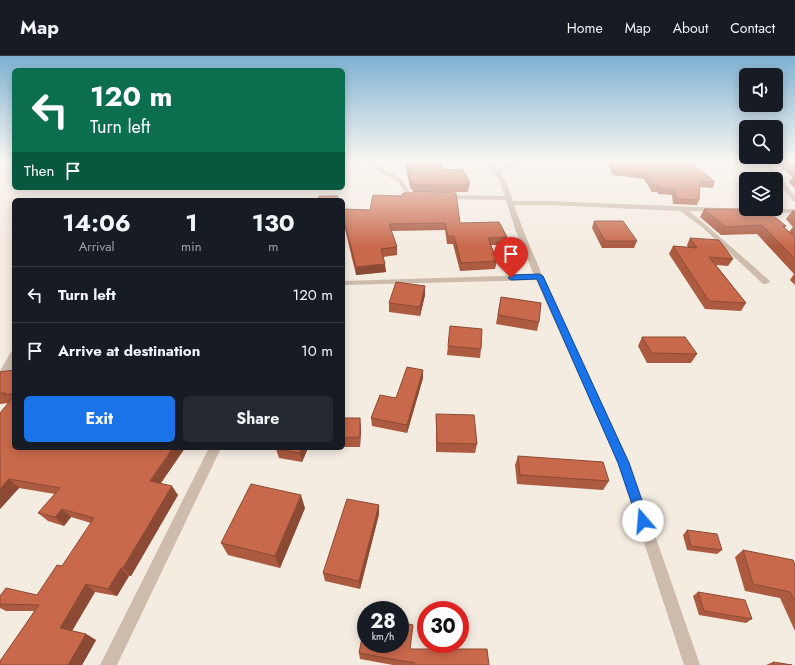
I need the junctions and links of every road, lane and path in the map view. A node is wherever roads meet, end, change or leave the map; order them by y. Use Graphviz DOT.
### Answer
graph roads {
  1 [pos="406,190"];
  2 [pos="506,190"];
  3 [pos="787,190"];
  4 [pos="433,197"];
  5 [pos="440,197"];
  6 [pos="795,200"];
  7 [pos="509,201"];
  8 [pos="681,208"];
  9 [pos="795,211"];
  10 [pos="539,276"];
  11 [pos="766,282"];
  12 [pos="345,283"];
  13 [pos="12,358"];
  14 [pos="0,381"];
  15 [pos="214,450"];
  16 [pos="108,665"];
  17 [pos="692,665"];
  1 -- 4 [label="street"];
  2 -- 7 [label="street"];
  3 -- 6 [label="street"];
  5 -- 7 [label="street"];
  7 -- 8 [label="street"];
  7 -- 10 [label="street"];
  8 -- 9 [label="street"];
  8 -- 11 [label="street"];
  10 -- 12 [label="street"];
  10 -- 17 [label="street"];
  13 -- 14 [label="street"];
  15 -- 16 [label="street"];
}
